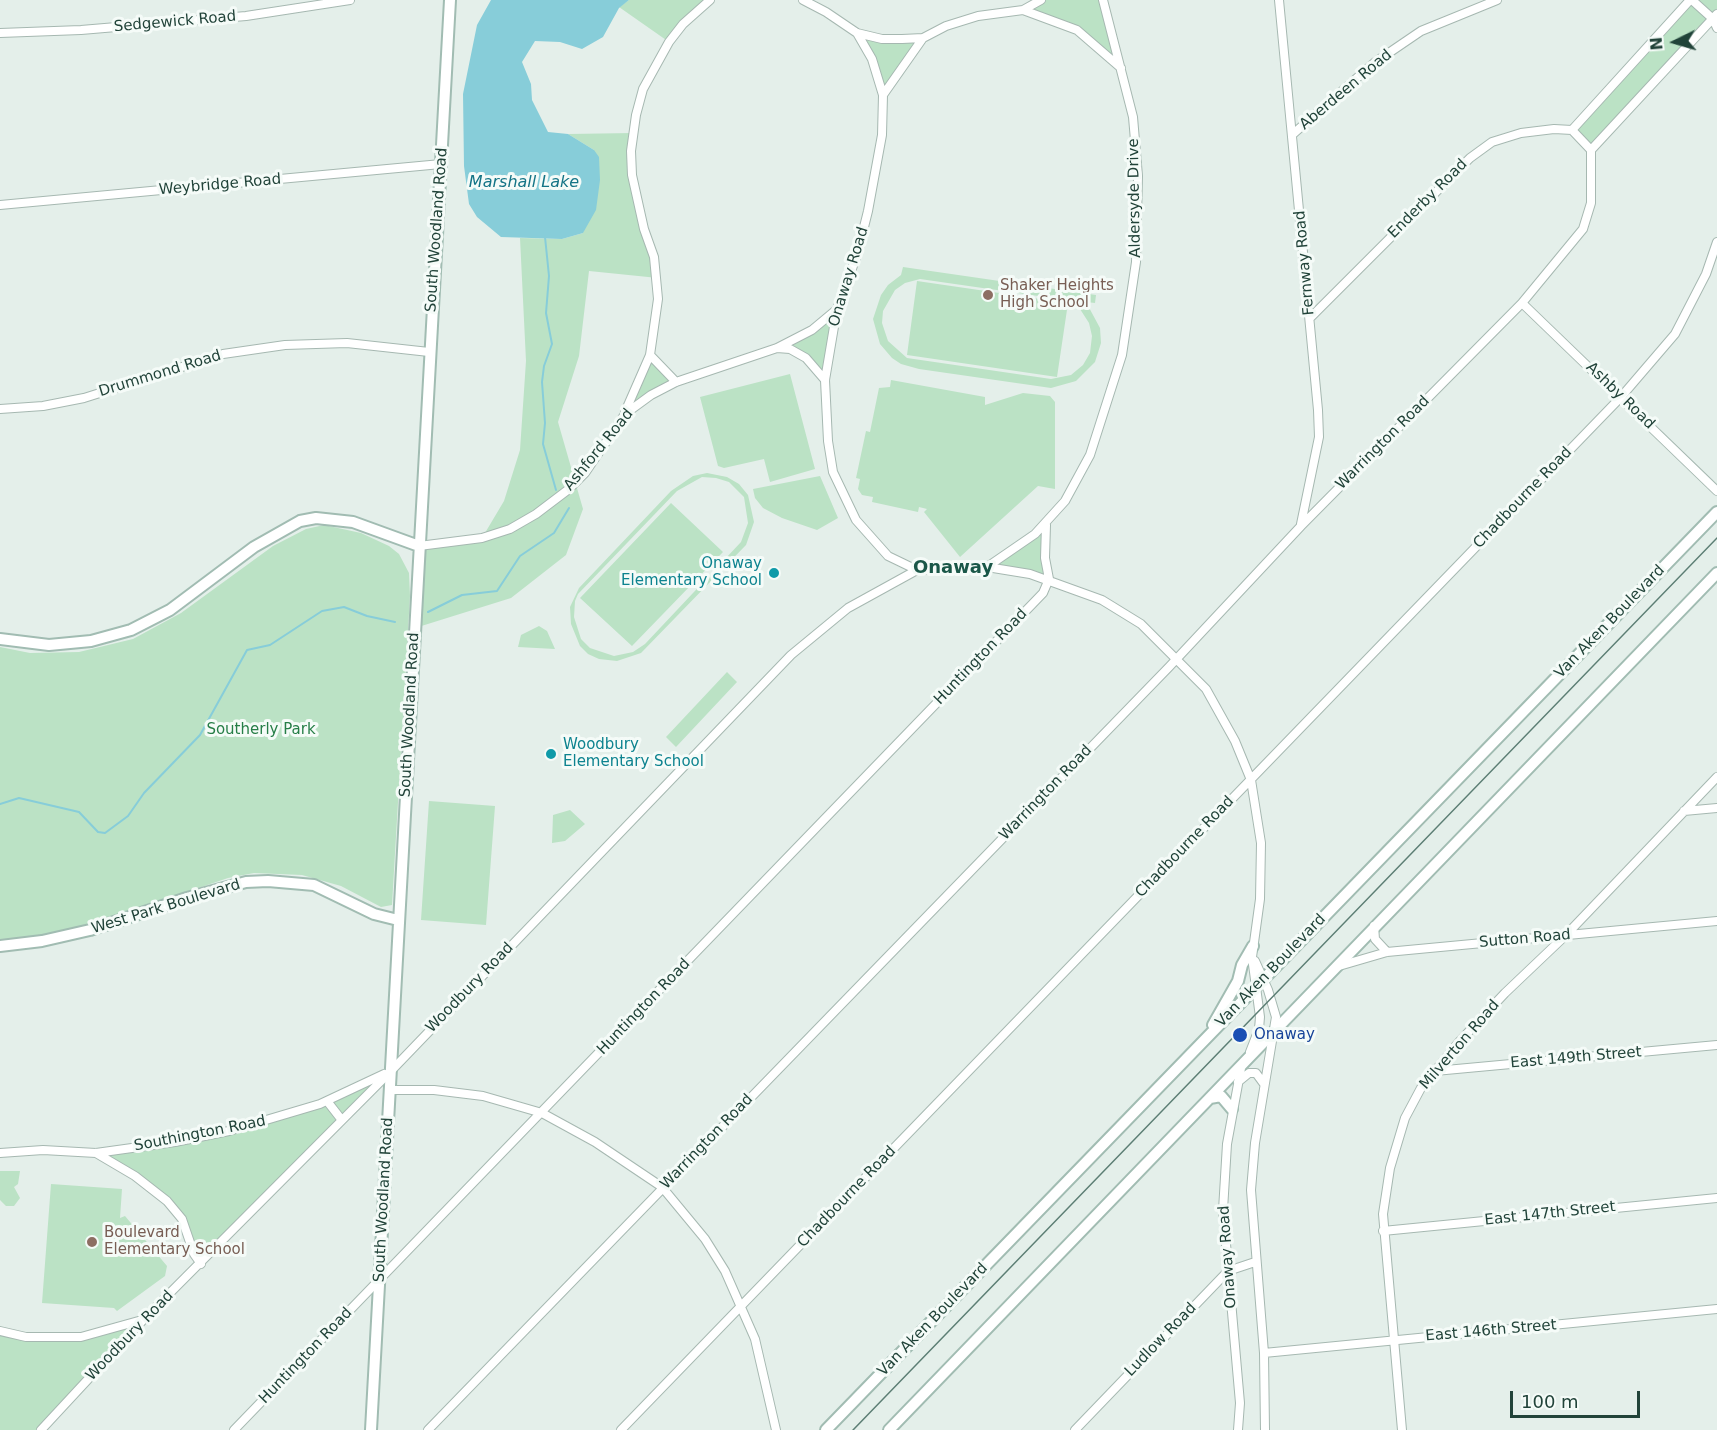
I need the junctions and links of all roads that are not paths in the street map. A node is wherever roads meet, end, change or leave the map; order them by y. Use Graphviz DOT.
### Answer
graph roads {
  1 [pos="350,0"];
  2 [pos="450,0"];
  3 [pos="711,0"];
  4 [pos="803,0"];
  5 [pos="1041,0"];
  6 [pos="1103,0"];
  7 [pos="1279,0"];
  8 [pos="1497,0"];
  9 [pos="1691,0"];
  10 [pos="1023,10"];
  11 [pos="1715,16"];
  12 [pos="1717,28"];
  13 [pos="0,33"];
  14 [pos="857,33"];
  15 [pos="923,38"];
  16 [pos="1121,68"];
  17 [pos="884,94"];
  18 [pos="1572,130"];
  19 [pos="1293,134"];
  20 [pos="1591,150"];
  21 [pos="441,164"];
  22 [pos="0,205"];
  23 [pos="1717,242"];
  24 [pos="1522,303"];
  25 [pos="837,309"];
  26 [pos="1310,318"];
  27 [pos="777,348"];
  28 [pos="429,352"];
  29 [pos="650,355"];
  30 [pos="825,380"];
  31 [pos="676,382"];
  32 [pos="1621,397"];
  33 [pos="0,409"];
  34 [pos="625,414"];
  35 [pos="1717,491"];
  36 [pos="1717,512"];
  37 [pos="1046,525"];
  38 [pos="1301,526"];
  39 [pos="419,546"];
  40 [pos="987,567"];
  41 [pos="917,570"];
  42 [pos="1717,573"];
  43 [pos="1049,579"];
  44 [pos="0,639"];
  45 [pos="1177,658"];
  46 [pos="1717,777"];
  47 [pos="1251,780"];
  48 [pos="1717,808"];
  49 [pos="1684,811"];
  50 [pos="398,920"];
  51 [pos="1717,921"];
  52 [pos="1374,926"];
  53 [pos="1566,936"];
  54 [pos="0,946"];
  55 [pos="1253,951"];
  56 [pos="1387,952"];
  57 [pos="1335,967"];
  58 [pos="1260,982"];
  59 [pos="1276,1030"];
  60 [pos="1208,1036"];
  61 [pos="1717,1045"];
  62 [pos="1244,1063"];
  63 [pos="391,1071"];
  64 [pos="1435,1071"];
  65 [pos="1237,1084"];
  66 [pos="1265,1086"];
  67 [pos="390,1090"];
  68 [pos="1210,1098"];
  69 [pos="327,1101"];
  70 [pos="1232,1109"];
  71 [pos="542,1113"];
  72 [pos="341,1119"];
  73 [pos="96,1153"];
  74 [pos="0,1154"];
  75 [pos="662,1187"];
  76 [pos="1717,1198"];
  77 [pos="1383,1231"];
  78 [pos="1255,1262"];
  79 [pos="201,1264"];
  80 [pos="1228,1271"];
  81 [pos="380,1281"];
  82 [pos="741,1306"];
  83 [pos="1717,1310"];
  84 [pos="143,1320"];
  85 [pos="0,1331"];
  86 [pos="1394,1341"];
  87 [pos="1264,1353"];
  88 [pos="41,1430"];
  89 [pos="234,1430"];
  90 [pos="371,1430"];
  91 [pos="428,1430"];
  92 [pos="621,1430"];
  93 [pos="776,1430"];
  94 [pos="826,1430"];
  95 [pos="889,1430"];
  96 [pos="1075,1430"];
  97 [pos="1238,1430"];
  98 [pos="1265,1430"];
  99 [pos="1402,1430"];
  1 -- 13 [label="street, Sedgewick Road"];
  2 -- 21 [label="main road, South Woodland Road"];
  3 -- 29 [label="street"];
  4 -- 14 [label="street"];
  5 -- 10 [label="street"];
  6 -- 16 [label="street, Aldersyde Drive"];
  7 -- 19 [label="street, Fernway Road"];
  8 -- 19 [label="street, Aberdeen Road"];
  9 -- 11 [label="street"];
  9 -- 18 [label="street"];
  10 -- 15 [label="street"];
  10 -- 16 [label="street"];
  11 -- 12 [label="street"];
  11 -- 20 [label="street"];
  14 -- 15 [label="street"];
  14 -- 17 [label="street"];
  15 -- 17 [label="street"];
  16 -- 37 [label="street, Aldersyde Drive"];
  17 -- 25 [label="street, Onaway Road"];
  18 -- 20 [label="street"];
  18 -- 26 [label="street, Enderby Road"];
  19 -- 26 [label="street, Fernway Road"];
  20 -- 24 [label="street, Warrington Road"];
  21 -- 22 [label="street, Weybridge Road"];
  21 -- 28 [label="main road, South Woodland Road"];
  23 -- 32 [label="street, Chadbourne Road"];
  24 -- 32 [label="street, Ashby Road"];
  24 -- 38 [label="street, Warrington Road"];
  25 -- 27 [label="street, Ashford Road"];
  25 -- 30 [label="street, Onaway Road"];
  26 -- 38 [label="street, Fernway Road"];
  27 -- 30 [label="street"];
  27 -- 31 [label="street, Ashford Road"];
  28 -- 33 [label="street, Drummond Road"];
  28 -- 39 [label="main road, South Woodland Road"];
  29 -- 31 [label="street"];
  29 -- 34 [label="street"];
  30 -- 41 [label="street, Onaway Road"];
  31 -- 34 [label="street, Ashford Road"];
  32 -- 35 [label="street, Ashby Road"];
  32 -- 47 [label="street, Chadbourne Road"];
  34 -- 39 [label="street, Ashford Road"];
  36 -- 58 [label="main road, Van Aken Boulevard"];
  37 -- 40 [label="street, Aldersyde Drive"];
  37 -- 43 [label="street"];
  38 -- 45 [label="street, Warrington Road"];
  39 -- 44 [label="main road"];
  39 -- 50 [label="main road, South Woodland Road"];
  40 -- 41 [label="street, Onaway Road"];
  40 -- 43 [label="street, Onaway Road"];
  41 -- 63 [label="street, Woodbury Road"];
  42 -- 52 [label="main road"];
  43 -- 45 [label="street, Onaway Road"];
  43 -- 71 [label="street, Huntington Road"];
  45 -- 47 [label="street, Onaway Road"];
  45 -- 75 [label="street, Warrington Road"];
  46 -- 49 [label="street, Milverton Road"];
  47 -- 55 [label="street, Onaway Road"];
  47 -- 82 [label="street, Chadbourne Road"];
  48 -- 49 [label="street"];
  49 -- 53 [label="street, Milverton Road"];
  50 -- 54 [label="main road, West Park Boulevard"];
  50 -- 63 [label="main road, South Woodland Road"];
  51 -- 53 [label="street, Sutton Road"];
  52 -- 56 [label="street"];
  52 -- 57 [label="main road"];
  53 -- 56 [label="street, Sutton Road"];
  53 -- 64 [label="street, Milverton Road"];
  55 -- 58 [label="street, Onaway Road"];
  55 -- 60 [label="main road"];
  56 -- 57 [label="street, Sutton Road"];
  57 -- 59 [label="main road"];
  58 -- 59 [label="street, Onaway Road"];
  58 -- 60 [label="main road, Van Aken Boulevard"];
  58 -- 62 [label="street, Onaway Road"];
  59 -- 62 [label="main road"];
  59 -- 66 [label="street, Onaway Road"];
  60 -- 94 [label="main road, Van Aken Boulevard"];
  61 -- 64 [label="street, East 149th Street"];
  62 -- 65 [label="street, Onaway Road"];
  62 -- 68 [label="main road"];
  63 -- 67 [label="main road, South Woodland Road"];
  63 -- 69 [label="street, Southington Road"];
  63 -- 72 [label="street, Woodbury Road"];
  64 -- 77 [label="street, Milverton Road"];
  65 -- 66 [label="street"];
  65 -- 70 [label="street, Onaway Road"];
  66 -- 78 [label="street, Onaway Road"];
  67 -- 71 [label="street"];
  67 -- 81 [label="main road, South Woodland Road"];
  68 -- 70 [label="main road"];
  68 -- 95 [label="main road"];
  69 -- 72 [label="street"];
  69 -- 73 [label="street, Southington Road"];
  70 -- 80 [label="street, Onaway Road"];
  71 -- 75 [label="street"];
  71 -- 81 [label="street, Huntington Road"];
  72 -- 79 [label="street, Woodbury Road"];
  73 -- 74 [label="street, Southington Road"];
  73 -- 79 [label="street"];
  75 -- 82 [label="street"];
  75 -- 91 [label="street, Warrington Road"];
  76 -- 77 [label="street, East 147th Street"];
  77 -- 86 [label="street, Milverton Road"];
  78 -- 80 [label="street, Ludlow Road"];
  78 -- 87 [label="street, Onaway Road"];
  79 -- 84 [label="street, Woodbury Road"];
  80 -- 96 [label="street, Ludlow Road"];
  80 -- 97 [label="street, Onaway Road"];
  81 -- 89 [label="street, Huntington Road"];
  81 -- 90 [label="main road, South Woodland Road"];
  82 -- 92 [label="street, Chadbourne Road"];
  82 -- 93 [label="street"];
  83 -- 86 [label="street, East 146th Street"];
  84 -- 85 [label="street"];
  84 -- 88 [label="street, Woodbury Road"];
  86 -- 87 [label="street, East 146th Street"];
  86 -- 99 [label="street, Milverton Road"];
  87 -- 98 [label="street, Onaway Road"];
}
